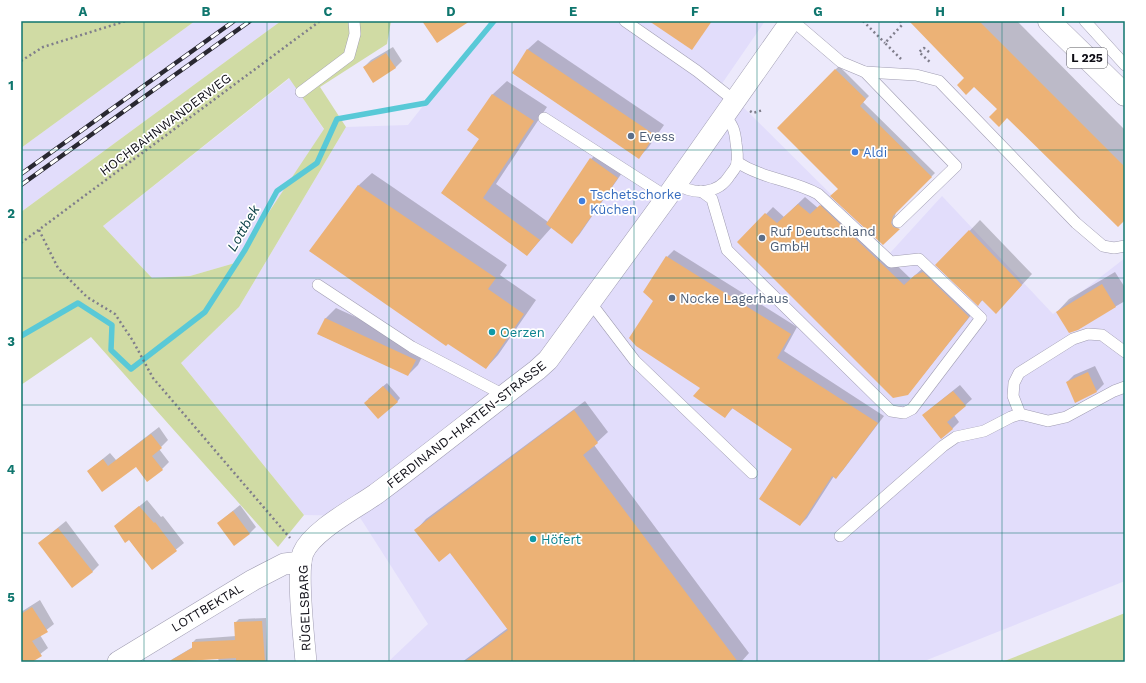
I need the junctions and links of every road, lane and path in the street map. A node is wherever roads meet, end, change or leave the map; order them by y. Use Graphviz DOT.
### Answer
graph roads {
  1 [pos="126,21"];
  2 [pos="320,21"];
  3 [pos="354,21"];
  4 [pos="625,21"];
  5 [pos="792,21"];
  6 [pos="863,21"];
  7 [pos="900,21"];
  8 [pos="1049,21"];
  9 [pos="1085,21"];
  10 [pos="885,43"];
  11 [pos="929,52"];
  12 [pos="21,61"];
  13 [pos="906,63"];
  14 [pos="1125,65"];
  15 [pos="865,72"];
  16 [pos="933,78"];
  17 [pos="301,92"];
  18 [pos="1125,95"];
  19 [pos="729,108"];
  20 [pos="544,118"];
  21 [pos="737,162"];
  22 [pos="671,190"];
  23 [pos="701,191"];
  24 [pos="898,222"];
  25 [pos="39,230"];
  26 [pos="21,243"];
  27 [pos="1125,246"];
  28 [pos="318,285"];
  29 [pos="590,302"];
  30 [pos="1125,352"];
  31 [pos="1125,387"];
  32 [pos="504,396"];
  33 [pos="1020,414"];
  34 [pos="752,473"];
  35 [pos="840,536"];
  36 [pos="302,558"];
  37 [pos="118,662"];
  38 [pos="306,662"];
  1 -- 12 [label="path"];
  2 -- 25 [label="path, HOCHBAHNWANDERWEG"];
  3 -- 17 [label="lane"];
  4 -- 19 [label="lane"];
  5 -- 15 [label="lane"];
  5 -- 19 [label="street, FERDINAND-HARTEN-STRASSE"];
  6 -- 10 [label="path"];
  7 -- 10 [label="path"];
  8 -- 18 [label="main road, L 225"];
  9 -- 14 [label="lane"];
  10 -- 13 [label="path"];
  11 -- 16 [label="path"];
  15 -- 16 [label="lane"];
  15 -- 24 [label="lane"];
  16 -- 27 [label="lane"];
  19 -- 21 [label="lane"];
  19 -- 22 [label="street, FERDINAND-HARTEN-STRASSE"];
  20 -- 22 [label="lane"];
  21 -- 23 [label="lane"];
  21 -- 23 [label="lane"];
  22 -- 23 [label="lane"];
  22 -- 29 [label="street, FERDINAND-HARTEN-STRASSE"];
  25 -- 26 [label="path, HOCHBAHNWANDERWEG"];
  25 -- 36 [label="path"];
  28 -- 32 [label="lane"];
  29 -- 32 [label="street, FERDINAND-HARTEN-STRASSE"];
  29 -- 34 [label="lane"];
  30 -- 33 [label="lane"];
  31 -- 33 [label="lane"];
  32 -- 36 [label="street, FERDINAND-HARTEN-STRASSE"];
  33 -- 35 [label="lane"];
  36 -- 37 [label="street, LOTTBEKTAL"];
  36 -- 38 [label="street, RÜGELSBARG"];
}
